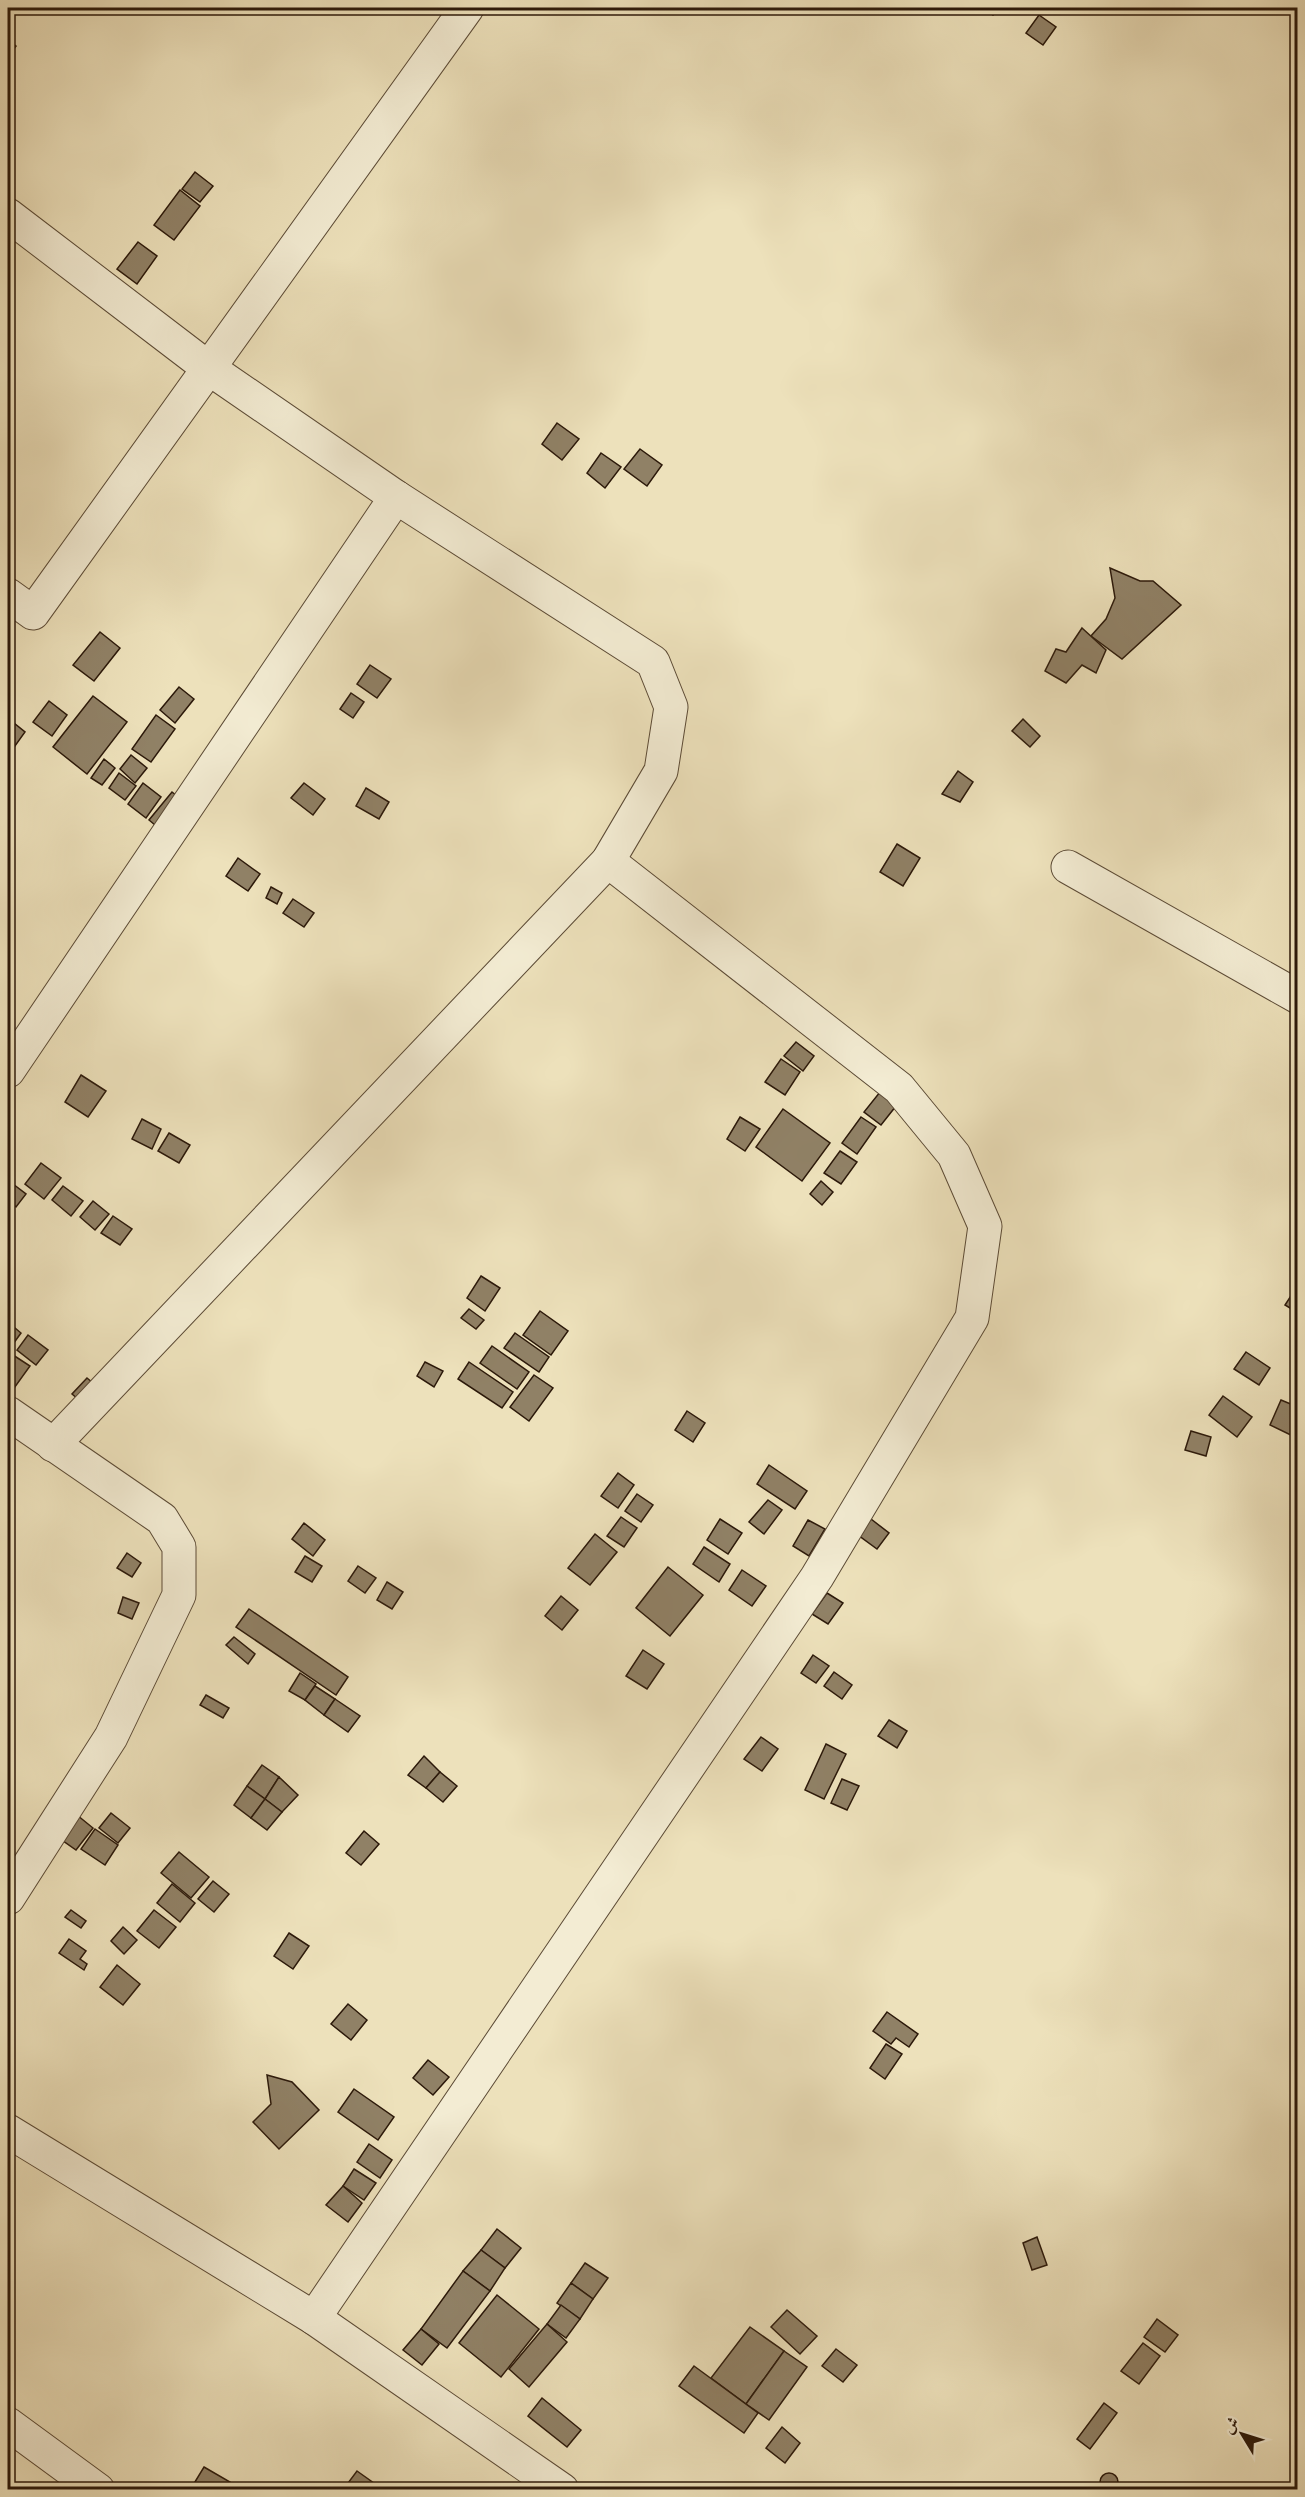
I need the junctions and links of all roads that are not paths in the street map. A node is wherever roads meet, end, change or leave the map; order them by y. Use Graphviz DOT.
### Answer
graph roads {
  1 [pos="467,8"];
  2 [pos="8,215"];
  3 [pos="207,367"];
  4 [pos="396,497"];
  5 [pos="8,595"];
  6 [pos="608,861"];
  7 [pos="1068,867"];
  8 [pos="1298,997"];
  9 [pos="8,1071"];
  10 [pos="8,1413"];
  11 [pos="53,1444"];
  12 [pos="8,1898"];
  13 [pos="8,2131"];
  14 [pos="314,2318"];
  15 [pos="8,2424"];
  16 [pos="98,2490"];
  17 [pos="562,2490"];
  1 -- 3 [label="street"];
  2 -- 3 [label="street"];
  3 -- 4 [label="street"];
  3 -- 5 [label="street"];
  4 -- 6 [label="street"];
  4 -- 9 [label="street"];
  6 -- 11 [label="street"];
  6 -- 14 [label="street"];
  7 -- 8 [label="street"];
  10 -- 11 [label="street"];
  11 -- 12 [label="street"];
  13 -- 14 [label="street"];
  14 -- 17 [label="street"];
  15 -- 16 [label="street"];
}
